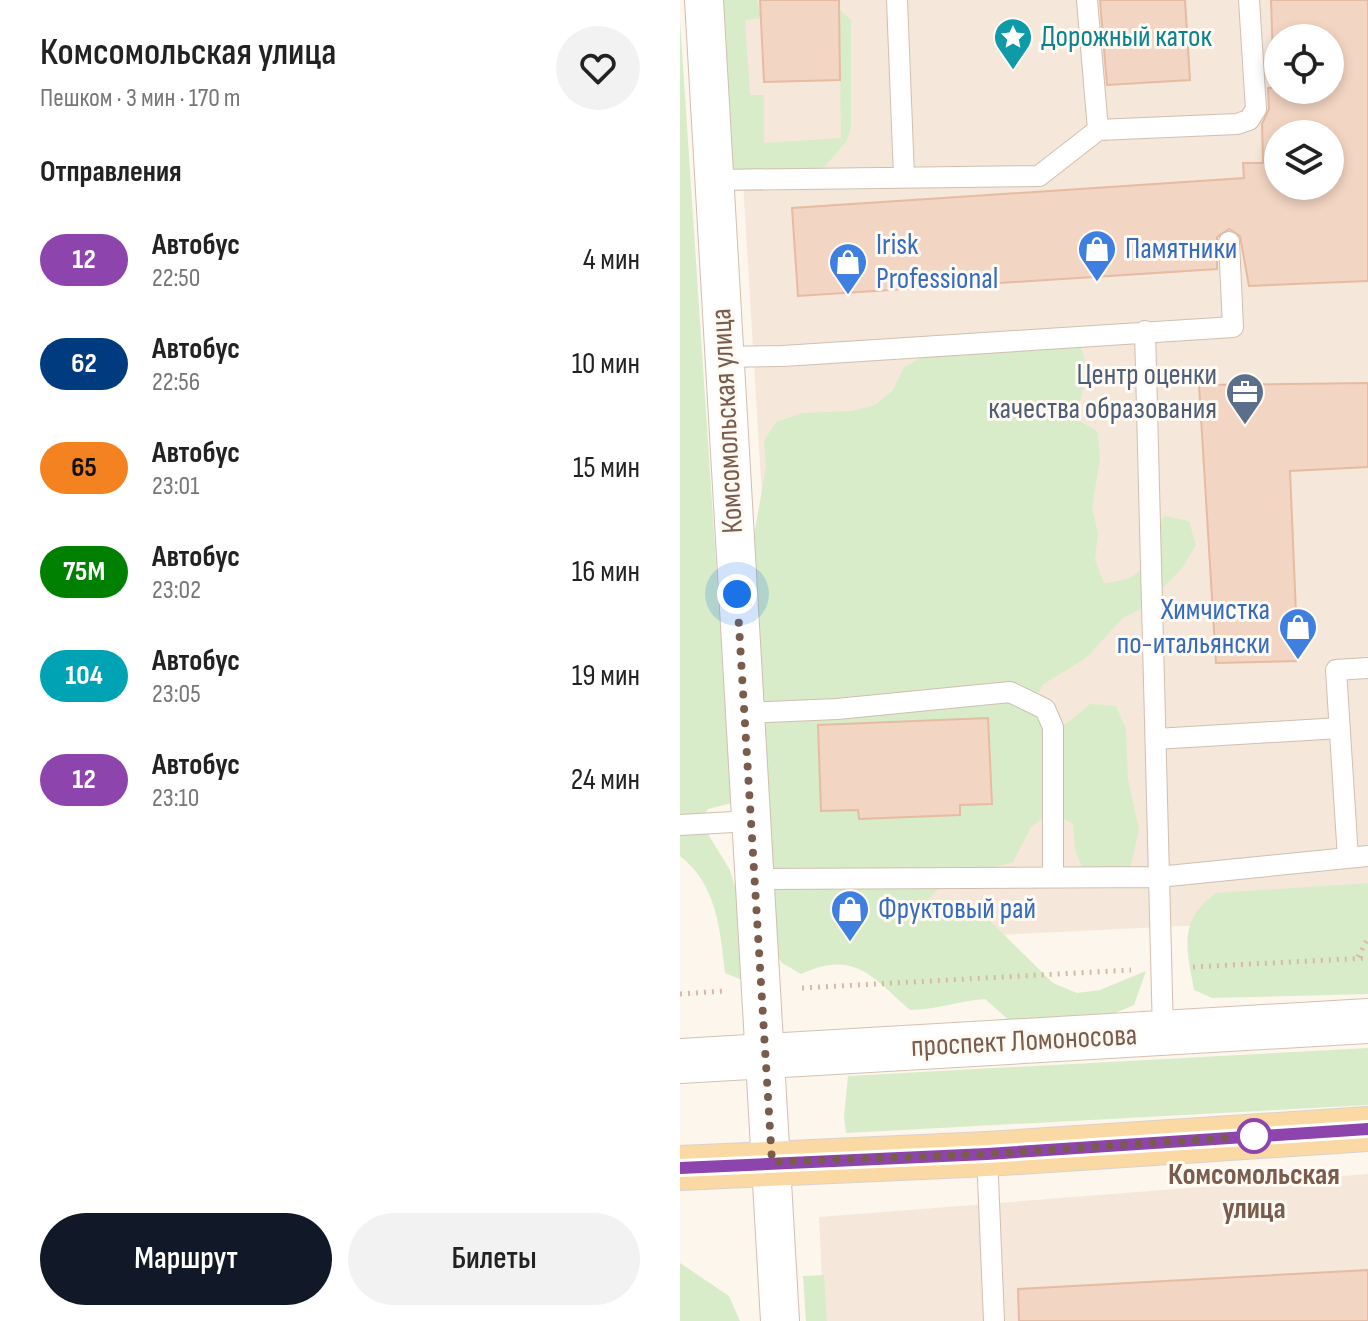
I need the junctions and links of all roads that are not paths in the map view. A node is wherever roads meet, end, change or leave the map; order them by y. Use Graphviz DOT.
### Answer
graph roads {
  1 [pos="704,0"];
  2 [pos="897,0"];
  3 [pos="1087,0"];
  4 [pos="1249,0"];
  5 [pos="1098,130"];
  6 [pos="904,177"];
  7 [pos="713,180"];
  8 [pos="1229,242"];
  9 [pos="1145,331"];
  10 [pos="723,357"];
  11 [pos="1368,668"];
  12 [pos="745,713"];
  13 [pos="1340,728"];
  14 [pos="1156,739"];
  15 [pos="751,821"];
  16 [pos="680,825"];
  17 [pos="1358,857"];
  18 [pos="1053,877"];
  19 [pos="1158,877"];
  20 [pos="754,879"];
  21 [pos="1368,1021"];
  22 [pos="1163,1033"];
  23 [pos="765,1057"];
  24 [pos="680,1061"];
  25 [pos="1368,1129"];
  26 [pos="987,1154"];
  27 [pos="772,1162"];
  28 [pos="680,1168"];
  29 [pos="780,1321"];
  30 [pos="994,1321"];
  1 -- 7 [label="street, Комсомольская улица"];
  2 -- 6 [label="lane"];
  3 -- 5 [label="lane"];
  4 -- 5 [label="lane"];
  5 -- 6 [label="lane"];
  6 -- 7 [label="lane"];
  7 -- 10 [label="street, Комсомольская улица"];
  8 -- 9 [label="lane"];
  9 -- 10 [label="lane"];
  9 -- 14 [label="lane"];
  10 -- 12 [label="street, Комсомольская улица"];
  11 -- 13 [label="lane"];
  12 -- 15 [label="street, Комсомольская улица"];
  12 -- 18 [label="lane"];
  13 -- 14 [label="lane"];
  13 -- 17 [label="lane"];
  14 -- 19 [label="lane"];
  15 -- 16 [label="lane"];
  15 -- 20 [label="street, Комсомольская улица"];
  17 -- 19 [label="lane"];
  18 -- 19 [label="lane"];
  18 -- 20 [label="lane"];
  19 -- 22 [label="lane"];
  20 -- 23 [label="street, Комсомольская улица"];
  21 -- 22 [label="main road, проспект Ломоносова"];
  22 -- 23 [label="main road, проспект Ломоносова"];
  23 -- 24 [label="main road, проспект Ломоносова"];
  23 -- 27 [label="street, Комсомольская улица"];
  25 -- 26 [label="main road"];
  26 -- 27 [label="main road"];
  26 -- 30 [label="lane"];
  27 -- 28 [label="main road"];
  27 -- 29 [label="street, Комсомольская улица"];
}
